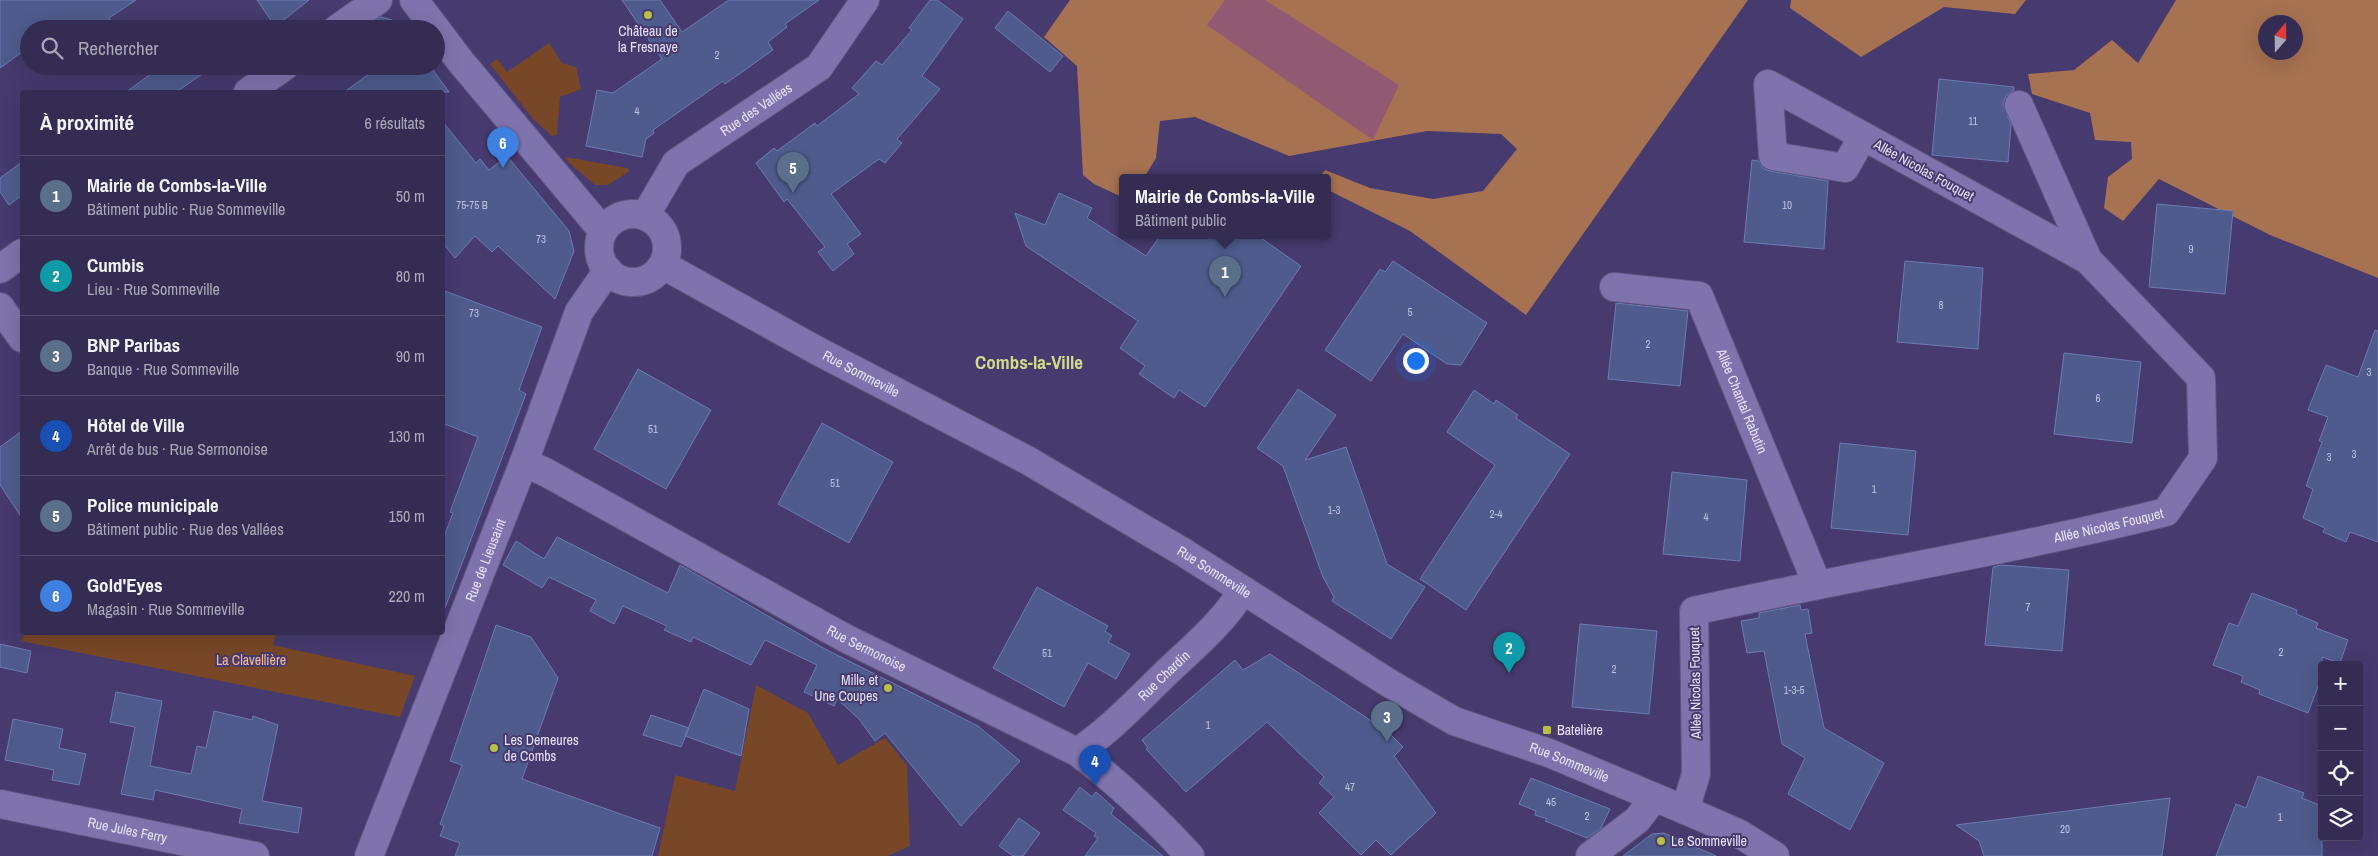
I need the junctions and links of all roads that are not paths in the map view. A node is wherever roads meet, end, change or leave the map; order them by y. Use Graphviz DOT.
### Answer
graph roads {
  1 [pos="378,0"];
  2 [pos="414,0"];
  3 [pos="865,0"];
  4 [pos="350,20"];
  5 [pos="429,20"];
  6 [pos="445,41"];
  7 [pos="272,75"];
  8 [pos="251,90"];
  9 [pos="2019,105"];
  10 [pos="1863,136"];
  11 [pos="646,216"];
  12 [pos="603,231"];
  13 [pos="20,254"];
  14 [pos="2088,260"];
  15 [pos="662,265"];
  16 [pos="0,269"];
  17 [pos="608,270"];
  18 [pos="1614,286"];
  19 [pos="0,308"];
  20 [pos="20,335"];
  21 [pos="524,462"];
  22 [pos="1817,584"];
  23 [pos="1244,590"];
  24 [pos="1077,752"];
  25 [pos="1654,798"];
  26 [pos="0,804"];
  27 [pos="1685,810"];
  28 [pos="255,856"];
  29 [pos="370,856"];
  30 [pos="1190,856"];
  31 [pos="1590,856"];
  32 [pos="1775,856"];
  1 -- 4 [label="street"];
  2 -- 5 [label="street"];
  3 -- 11 [label="street, Rue des Vallées"];
  6 -- 12 [label="street"];
  7 -- 8 [label="street"];
  9 -- 14 [label="street"];
  10 -- 14 [label="street, Allée Nicolas Fouquet"];
  11 -- 12 [label="street"];
  11 -- 15 [label="street"];
  12 -- 17 [label="street"];
  13 -- 16 [label="street"];
  14 -- 22 [label="street, Allée Nicolas Fouquet"];
  15 -- 17 [label="street"];
  15 -- 23 [label="street, Rue Sommeville"];
  17 -- 21 [label="street, Rue de Lieusaint"];
  18 -- 22 [label="street, Allée Chantal Rabutin"];
  19 -- 20 [label="street"];
  21 -- 24 [label="street, Rue Sermonoise"];
  21 -- 29 [label="street, Rue de Lieusaint"];
  22 -- 27 [label="street, Allée Nicolas Fouquet"];
  23 -- 24 [label="street, Rue Chardin"];
  23 -- 25 [label="street, Rue Sommeville"];
  24 -- 30 [label="street, Rue Sermonoise"];
  25 -- 27 [label="street, Rue Sommeville"];
  25 -- 31 [label="street"];
  26 -- 28 [label="street, Rue Jules Ferry"];
  27 -- 32 [label="street, Rue Sommeville"];
}
